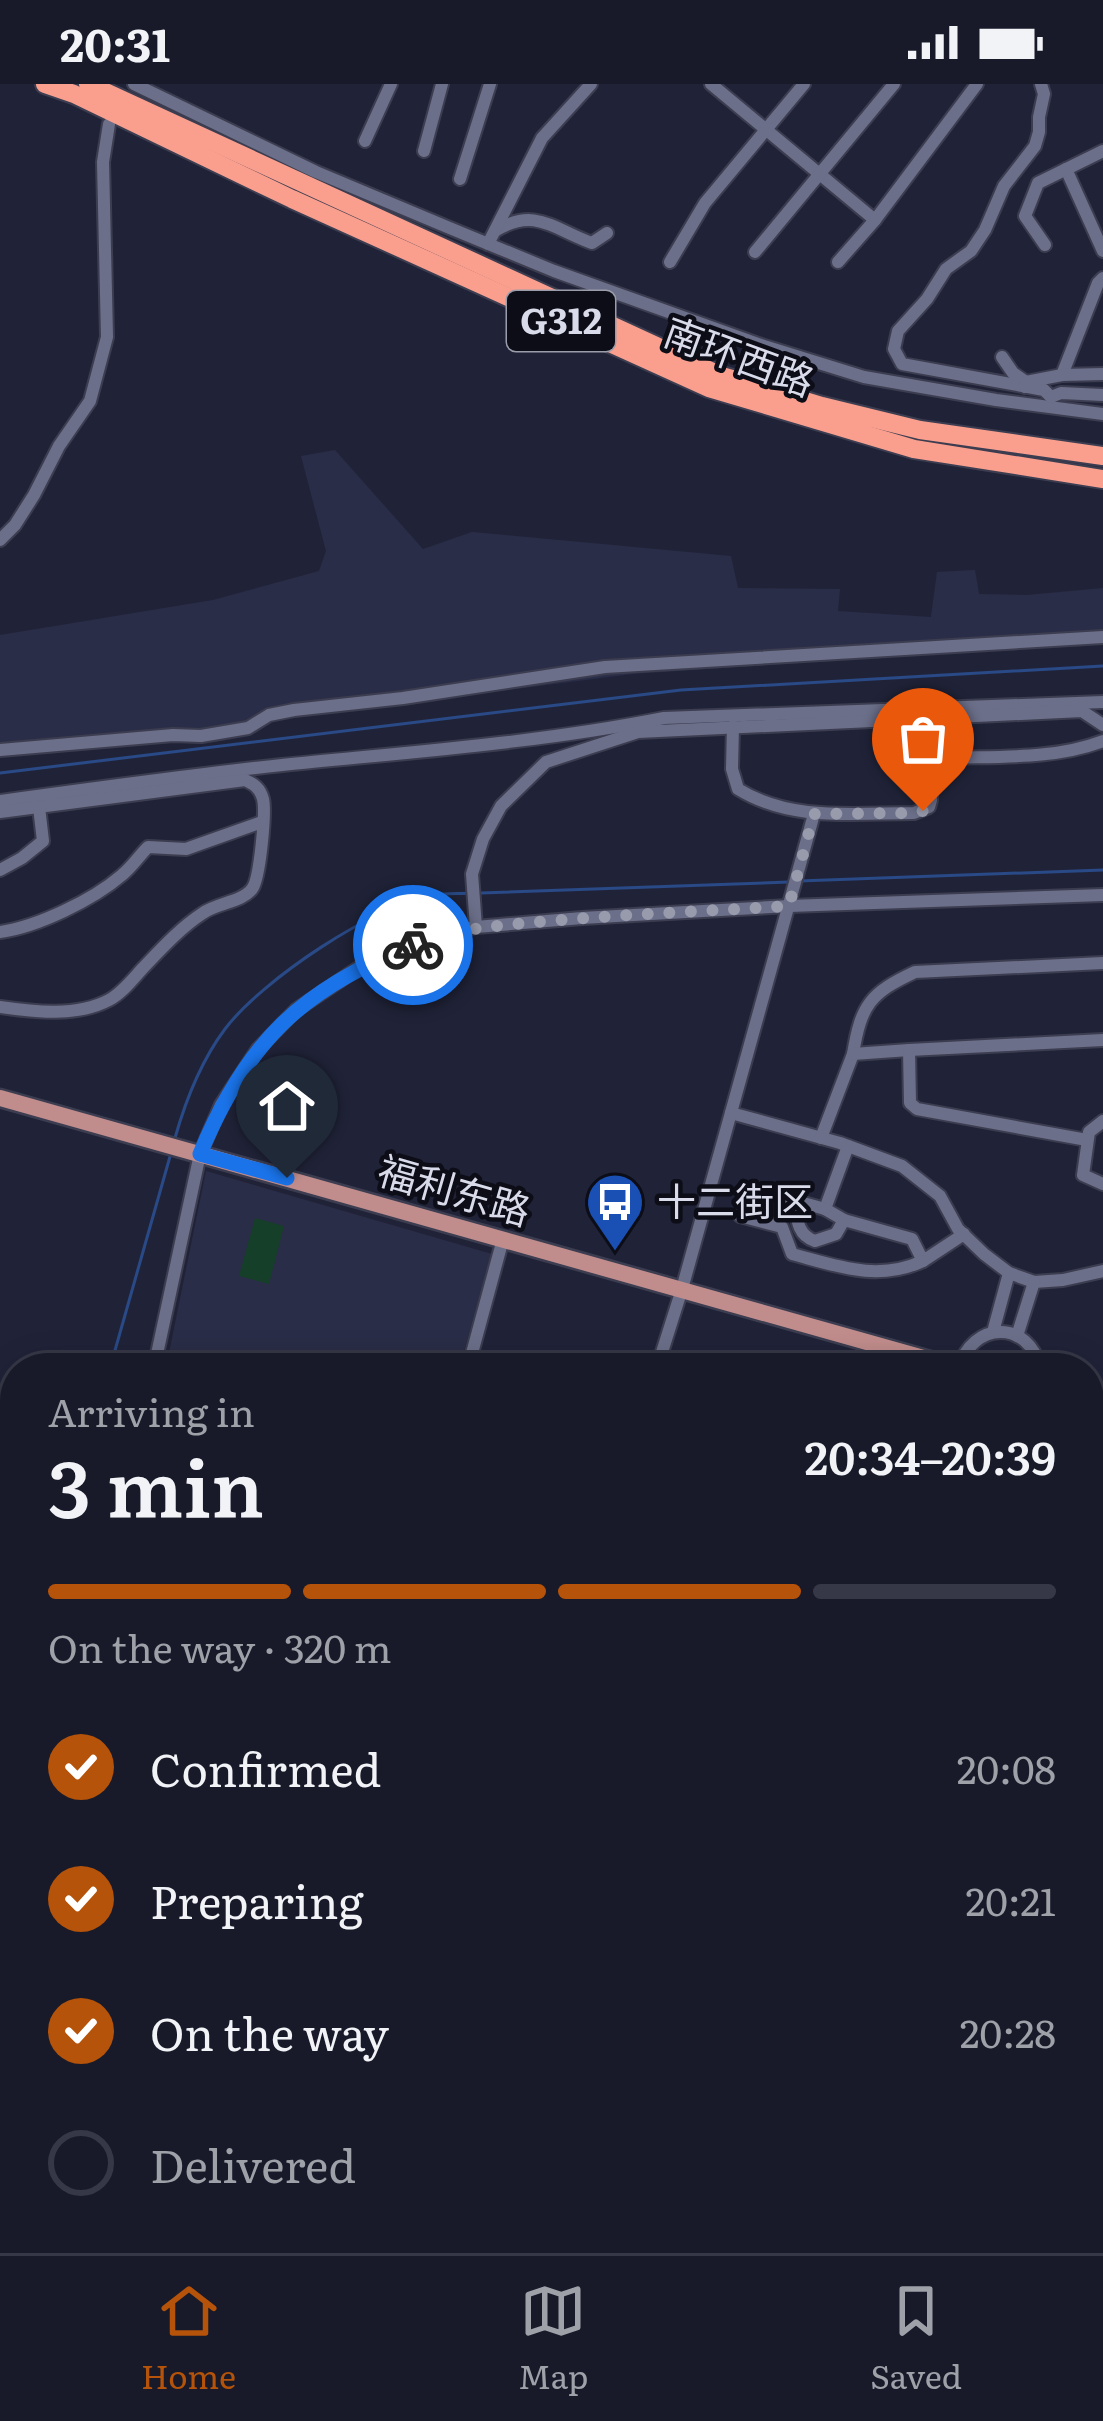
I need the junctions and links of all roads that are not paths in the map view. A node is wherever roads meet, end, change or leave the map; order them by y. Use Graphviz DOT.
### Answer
graph roads {
  1 [pos="45,84"];
  2 [pos="88,84"];
  3 [pos="134,84"];
  4 [pos="391,84"];
  5 [pos="442,84"];
  6 [pos="490,84"];
  7 [pos="591,84"];
  8 [pos="711,84"];
  9 [pos="804,84"];
  10 [pos="895,84"];
  11 [pos="977,84"];
  12 [pos="1041,84"];
  13 [pos="109,124"];
  14 [pos="766,130"];
  15 [pos="365,141"];
  16 [pos="424,151"];
  17 [pos="1103,151"];
  18 [pos="1066,169"];
  19 [pos="820,174"];
  20 [pos="460,179"];
  21 [pos="875,220"];
  22 [pos="607,233"];
  23 [pos="491,238"];
  24 [pos="1046,245"];
  25 [pos="1103,251"];
  26 [pos="755,252"];
  27 [pos="670,262"];
  28 [pos="838,262"];
  29 [pos="1103,278"];
  30 [pos="1002,357"];
  31 [pos="1103,374"];
  32 [pos="1062,375"];
  33 [pos="1025,384"];
  34 [pos="1103,395"];
  35 [pos="1049,402"];
  36 [pos="1103,414"];
  37 [pos="1103,456"];
  38 [pos="1103,479"];
  39 [pos="0,540"];
  40 [pos="1103,637"];
  41 [pos="1103,702"];
  42 [pos="929,718"];
  43 [pos="1103,725"];
  44 [pos="733,726"];
  45 [pos="1103,741"];
  46 [pos="0,750"];
  47 [pos="932,764"];
  48 [pos="0,801"];
  49 [pos="39,807"];
  50 [pos="0,812"];
  51 [pos="814,814"];
  52 [pos="262,822"];
  53 [pos="0,870"];
  54 [pos="1103,895"];
  55 [pos="790,902"];
  56 [pos="476,927"];
  57 [pos="0,932"];
  58 [pos="1103,963"];
  59 [pos="0,1007"];
  60 [pos="1103,1040"];
  61 [pos="909,1050"];
  62 [pos="853,1054"];
  63 [pos="0,1098"];
  64 [pos="731,1113"];
  65 [pos="1103,1121"];
  66 [pos="821,1138"];
  67 [pos="1088,1140"];
  68 [pos="848,1146"];
  69 [pos="196,1152"];
  70 [pos="1103,1184"];
  71 [pos="795,1203"];
  72 [pos="825,1209"];
  73 [pos="844,1220"];
  74 [pos="964,1234"];
  75 [pos="503,1239"];
  76 [pos="814,1241"];
  77 [pos="809,1258"];
  78 [pos="922,1262"];
  79 [pos="1103,1270"];
  80 [pos="1009,1273"];
  81 [pos="1034,1282"];
  82 [pos="682,1289"];
  83 [pos="993,1332"];
  84 [pos="1016,1336"];
  85 [pos="157,1353"];
  86 [pos="472,1353"];
  87 [pos="662,1353"];
  88 [pos="906,1353"];
  89 [pos="963,1353"];
  90 [pos="1034,1353"];
  1 -- 38 [label="highway, 南环西路 / G312"];
  2 -- 37 [label="highway, 南环西路 / G312"];
  3 -- 23 [label="street"];
  4 -- 15 [label="street"];
  5 -- 16 [label="street"];
  6 -- 20 [label="street"];
  7 -- 23 [label="street"];
  8 -- 14 [label="street"];
  9 -- 14 [label="street"];
  10 -- 19 [label="street"];
  11 -- 21 [label="street"];
  12 -- 33 [label="street"];
  13 -- 39 [label="street"];
  14 -- 19 [label="street"];
  14 -- 27 [label="street"];
  17 -- 18 [label="street"];
  18 -- 24 [label="street"];
  18 -- 25 [label="street"];
  19 -- 21 [label="street"];
  19 -- 26 [label="street"];
  21 -- 28 [label="street"];
  22 -- 23 [label="street"];
  23 -- 35 [label="street"];
  29 -- 32 [label="street"];
  30 -- 33 [label="street"];
  31 -- 32 [label="street"];
  32 -- 33 [label="street"];
  33 -- 35 [label="street"];
  34 -- 35 [label="street"];
  35 -- 36 [label="street"];
  40 -- 46 [label="street"];
  41 -- 48 [label="street"];
  42 -- 43 [label="street"];
  42 -- 44 [label="street"];
  42 -- 47 [label="street"];
  44 -- 51 [label="street"];
  44 -- 56 [label="street"];
  45 -- 47 [label="street"];
  47 -- 51 [label="street"];
  49 -- 50 [label="street"];
  49 -- 52 [label="street"];
  49 -- 53 [label="street"];
  51 -- 55 [label="street"];
  52 -- 57 [label="street"];
  52 -- 59 [label="street"];
  54 -- 55 [label="street"];
  55 -- 56 [label="street"];
  55 -- 64 [label="street"];
  56 -- 69 [label="street"];
  58 -- 62 [label="street"];
  60 -- 61 [label="street"];
  61 -- 62 [label="street"];
  61 -- 67 [label="street"];
  62 -- 66 [label="street"];
  63 -- 69 [label="main road, 福利东路"];
  64 -- 66 [label="street"];
  64 -- 82 [label="street"];
  65 -- 67 [label="street"];
  66 -- 68 [label="street"];
  67 -- 70 [label="street"];
  68 -- 72 [label="street"];
  68 -- 74 [label="street"];
  69 -- 75 [label="main road, 福利东路"];
  69 -- 85 [label="street"];
  71 -- 72 [label="street"];
  71 -- 76 [label="street"];
  71 -- 77 [label="street"];
  72 -- 73 [label="street"];
  73 -- 76 [label="street"];
  73 -- 78 [label="street"];
  74 -- 78 [label="street"];
  74 -- 80 [label="street"];
  75 -- 82 [label="main road, 福利东路"];
  75 -- 86 [label="street"];
  76 -- 77 [label="street"];
  77 -- 78 [label="street"];
  79 -- 81 [label="street"];
  80 -- 81 [label="street"];
  80 -- 83 [label="street"];
  81 -- 84 [label="street"];
  82 -- 87 [label="street"];
  82 -- 88 [label="main road, 福利东路"];
  83 -- 84 [label="street"];
  83 -- 89 [label="street"];
  84 -- 90 [label="street"];
}
